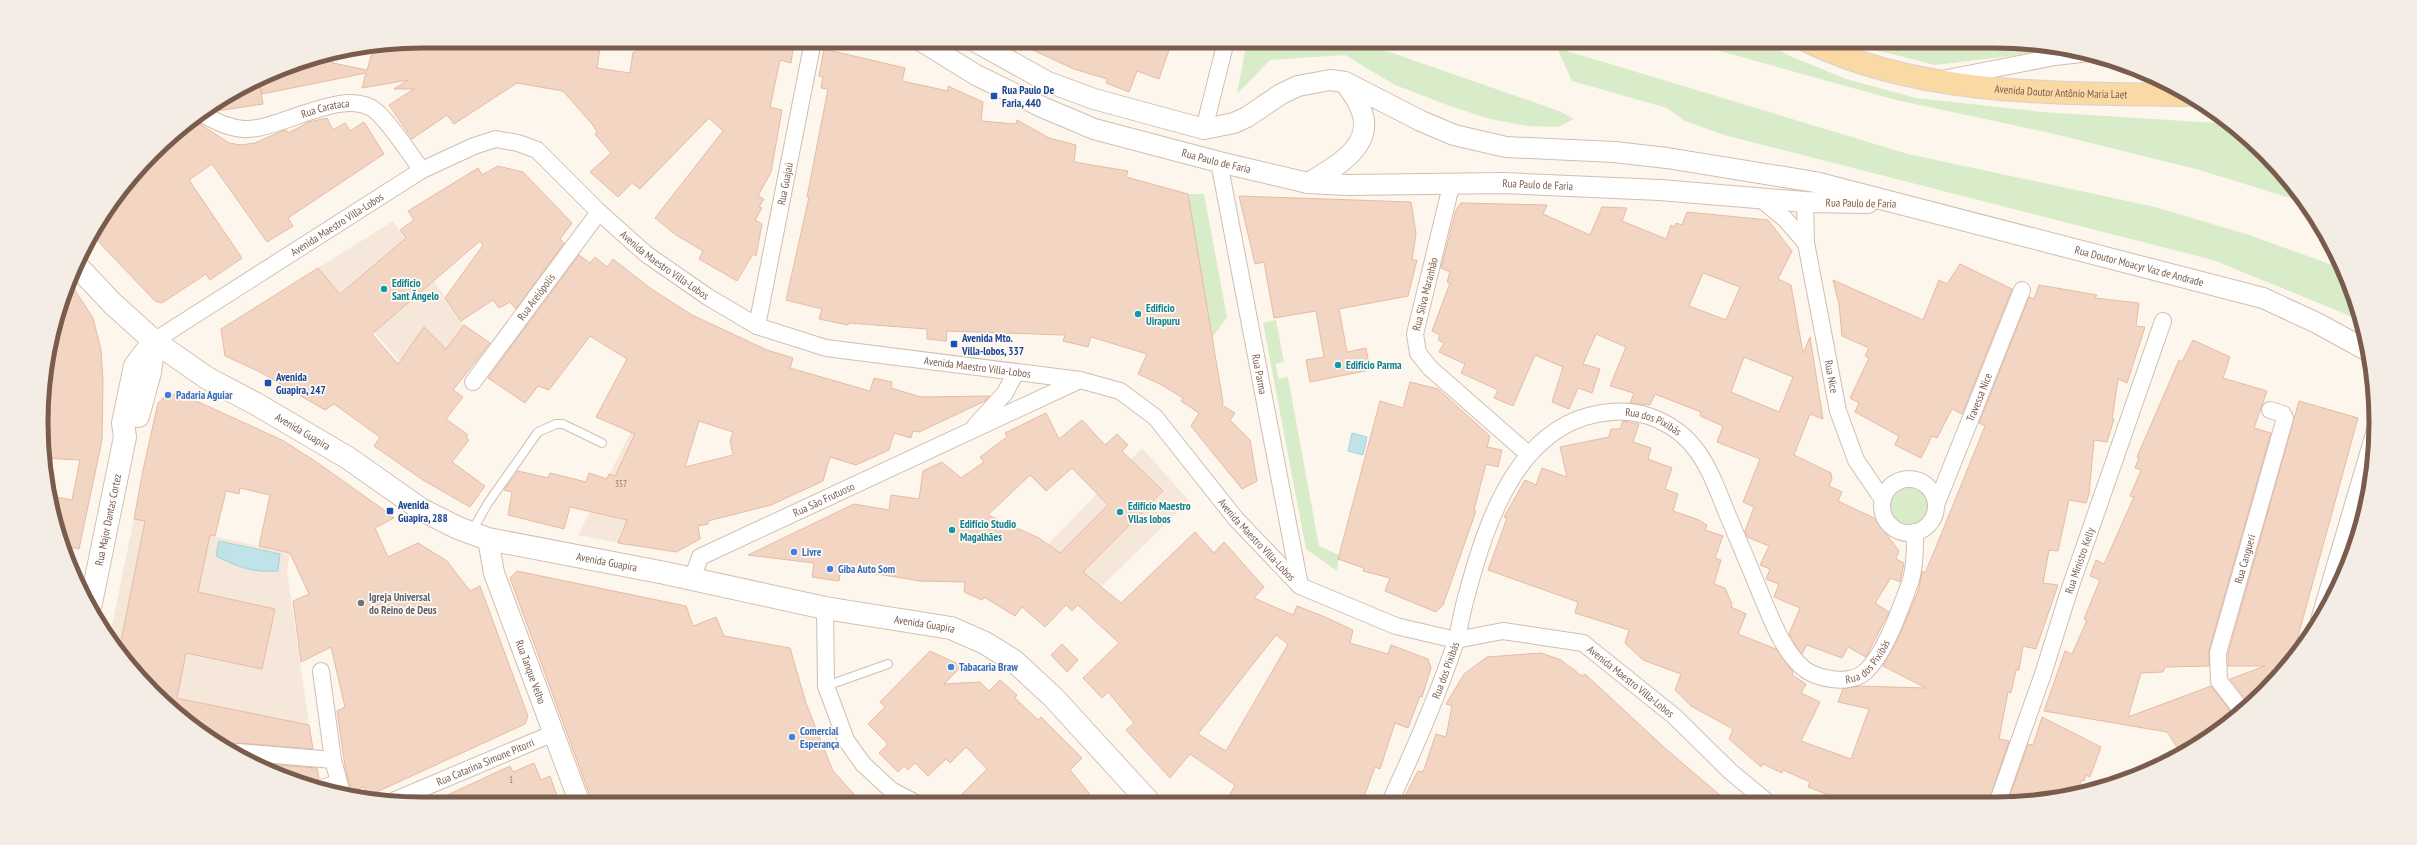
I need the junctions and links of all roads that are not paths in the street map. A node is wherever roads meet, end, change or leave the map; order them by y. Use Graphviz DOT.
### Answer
graph roads {
  1 [pos="812,48"];
  2 [pos="933,48"];
  3 [pos="987,48"];
  4 [pos="1224,48"];
  5 [pos="1838,48"];
  6 [pos="2070,56"];
  7 [pos="1937,80"];
  8 [pos="1345,82"];
  9 [pos="2175,95"];
  10 [pos="207,116"];
  11 [pos="1204,129"];
  12 [pos="1219,162"];
  13 [pos="422,170"];
  14 [pos="1452,182"];
  15 [pos="1308,183"];
  16 [pos="1761,199"];
  17 [pos="1805,202"];
  18 [pos="1902,204"];
  19 [pos="599,212"];
  20 [pos="1806,244"];
  21 [pos="81,270"];
  22 [pos="2022,290"];
  23 [pos="2163,321"];
  24 [pos="757,326"];
  25 [pos="154,341"];
  26 [pos="2362,348"];
  27 [pos="1016,372"];
  28 [pos="1080,380"];
  29 [pos="473,382"];
  30 [pos="2270,410"];
  31 [pos="969,433"];
  32 [pos="602,443"];
  33 [pos="1528,454"];
  34 [pos="2367,456"];
  35 [pos="1883,500"];
  36 [pos="1936,505"];
  37 [pos="1915,532"];
  38 [pos="479,536"];
  39 [pos="692,579"];
  40 [pos="1300,586"];
  41 [pos="2326,596"];
  42 [pos="92,598"];
  43 [pos="825,608"];
  44 [pos="1456,640"];
  45 [pos="888,664"];
  46 [pos="321,671"];
  47 [pos="826,686"];
  48 [pos="2238,706"];
  49 [pos="554,733"];
  50 [pos="246,753"];
  51 [pos="333,760"];
  52 [pos="340,788"];
  53 [pos="404,796"];
  54 [pos="577,797"];
  55 [pos="904,797"];
  56 [pos="1145,797"];
  57 [pos="1392,797"];
  58 [pos="1761,797"];
  59 [pos="1999,797"];
  1 -- 24 [label="street, Rua Guajaú"];
  2 -- 12 [label="street, Rua Paulo de Faria"];
  3 -- 11 [label="street, Rua Paulo de Faria"];
  4 -- 11 [label="street"];
  5 -- 7 [label="main road, Avenida Doutor Antônio Maria Laet"];
  6 -- 7 [label="street, Avenida Doutor Antônio Maria Laet"];
  7 -- 9 [label="main road, Avenida Doutor Antônio Maria Laet"];
  8 -- 11 [label="street, Rua Paulo de Faria"];
  8 -- 15 [label="street"];
  8 -- 18 [label="street, Rua Paulo de Faria"];
  10 -- 13 [label="street, Rua Carataca"];
  12 -- 15 [label="street, Rua Paulo de Faria"];
  12 -- 40 [label="street, Rua Parma"];
  13 -- 19 [label="street, Avenida Maestro Villa-Lobos"];
  13 -- 25 [label="street, Avenida Maestro Villa-Lobos"];
  14 -- 15 [label="street, Rua Paulo de Faria"];
  14 -- 16 [label="street, Rua Paulo de Faria"];
  14 -- 33 [label="street, Rua Silva Maranhão"];
  16 -- 17 [label="street, Rua Paulo de Faria"];
  16 -- 20 [label="street, Rua Nice"];
  17 -- 18 [label="street, Rua Paulo de Faria"];
  17 -- 20 [label="street, Rua Nice"];
  18 -- 26 [label="street, Rua Doutor Moacyr Vaz de Andrade"];
  19 -- 24 [label="street, Avenida Maestro Villa-Lobos"];
  19 -- 29 [label="street, Rua Areiópolis"];
  20 -- 35 [label="street, Rua Nice"];
  21 -- 25 [label="main road, Avenida Guapira"];
  22 -- 36 [label="street, Travessa Nice"];
  23 -- 59 [label="street, Rua Ministro Kelly"];
  24 -- 27 [label="street, Avenida Maestro Villa-Lobos"];
  25 -- 38 [label="main road, Avenida Guapira"];
  25 -- 42 [label="main road, Rua Major Dantas Cortez"];
  27 -- 28 [label="street, Avenida Maestro Villa-Lobos"];
  27 -- 31 [label="street, Rua São Frutuoso"];
  28 -- 31 [label="street, Rua São Frutuoso"];
  28 -- 40 [label="street, Avenida Maestro Villa-Lobos"];
  30 -- 48 [label="street, Rua Cangueri"];
  31 -- 39 [label="street, Rua São Frutuoso"];
  32 -- 38 [label="lane"];
  33 -- 37 [label="street, Rua dos Pixibás"];
  33 -- 44 [label="street, Rua dos Pixibás"];
  34 -- 41 [label="street"];
  35 -- 36 [label="street"];
  35 -- 37 [label="street"];
  36 -- 37 [label="street"];
  38 -- 39 [label="main road, Avenida Guapira"];
  38 -- 49 [label="street, Rua Tanque Velho"];
  39 -- 43 [label="main road, Avenida Guapira"];
  40 -- 44 [label="street, Avenida Maestro Villa-Lobos"];
  43 -- 47 [label="street"];
  43 -- 56 [label="main road, Avenida Guapira"];
  44 -- 57 [label="street, Rua dos Pixibás"];
  44 -- 58 [label="street, Avenida Maestro Villa-Lobos"];
  45 -- 47 [label="lane"];
  46 -- 51 [label="street"];
  47 -- 55 [label="street"];
  49 -- 53 [label="street, Rua Catarina Simone Pitorri"];
  49 -- 54 [label="street, Rua Tanque Velho"];
  50 -- 51 [label="street"];
  51 -- 52 [label="street"];
}
